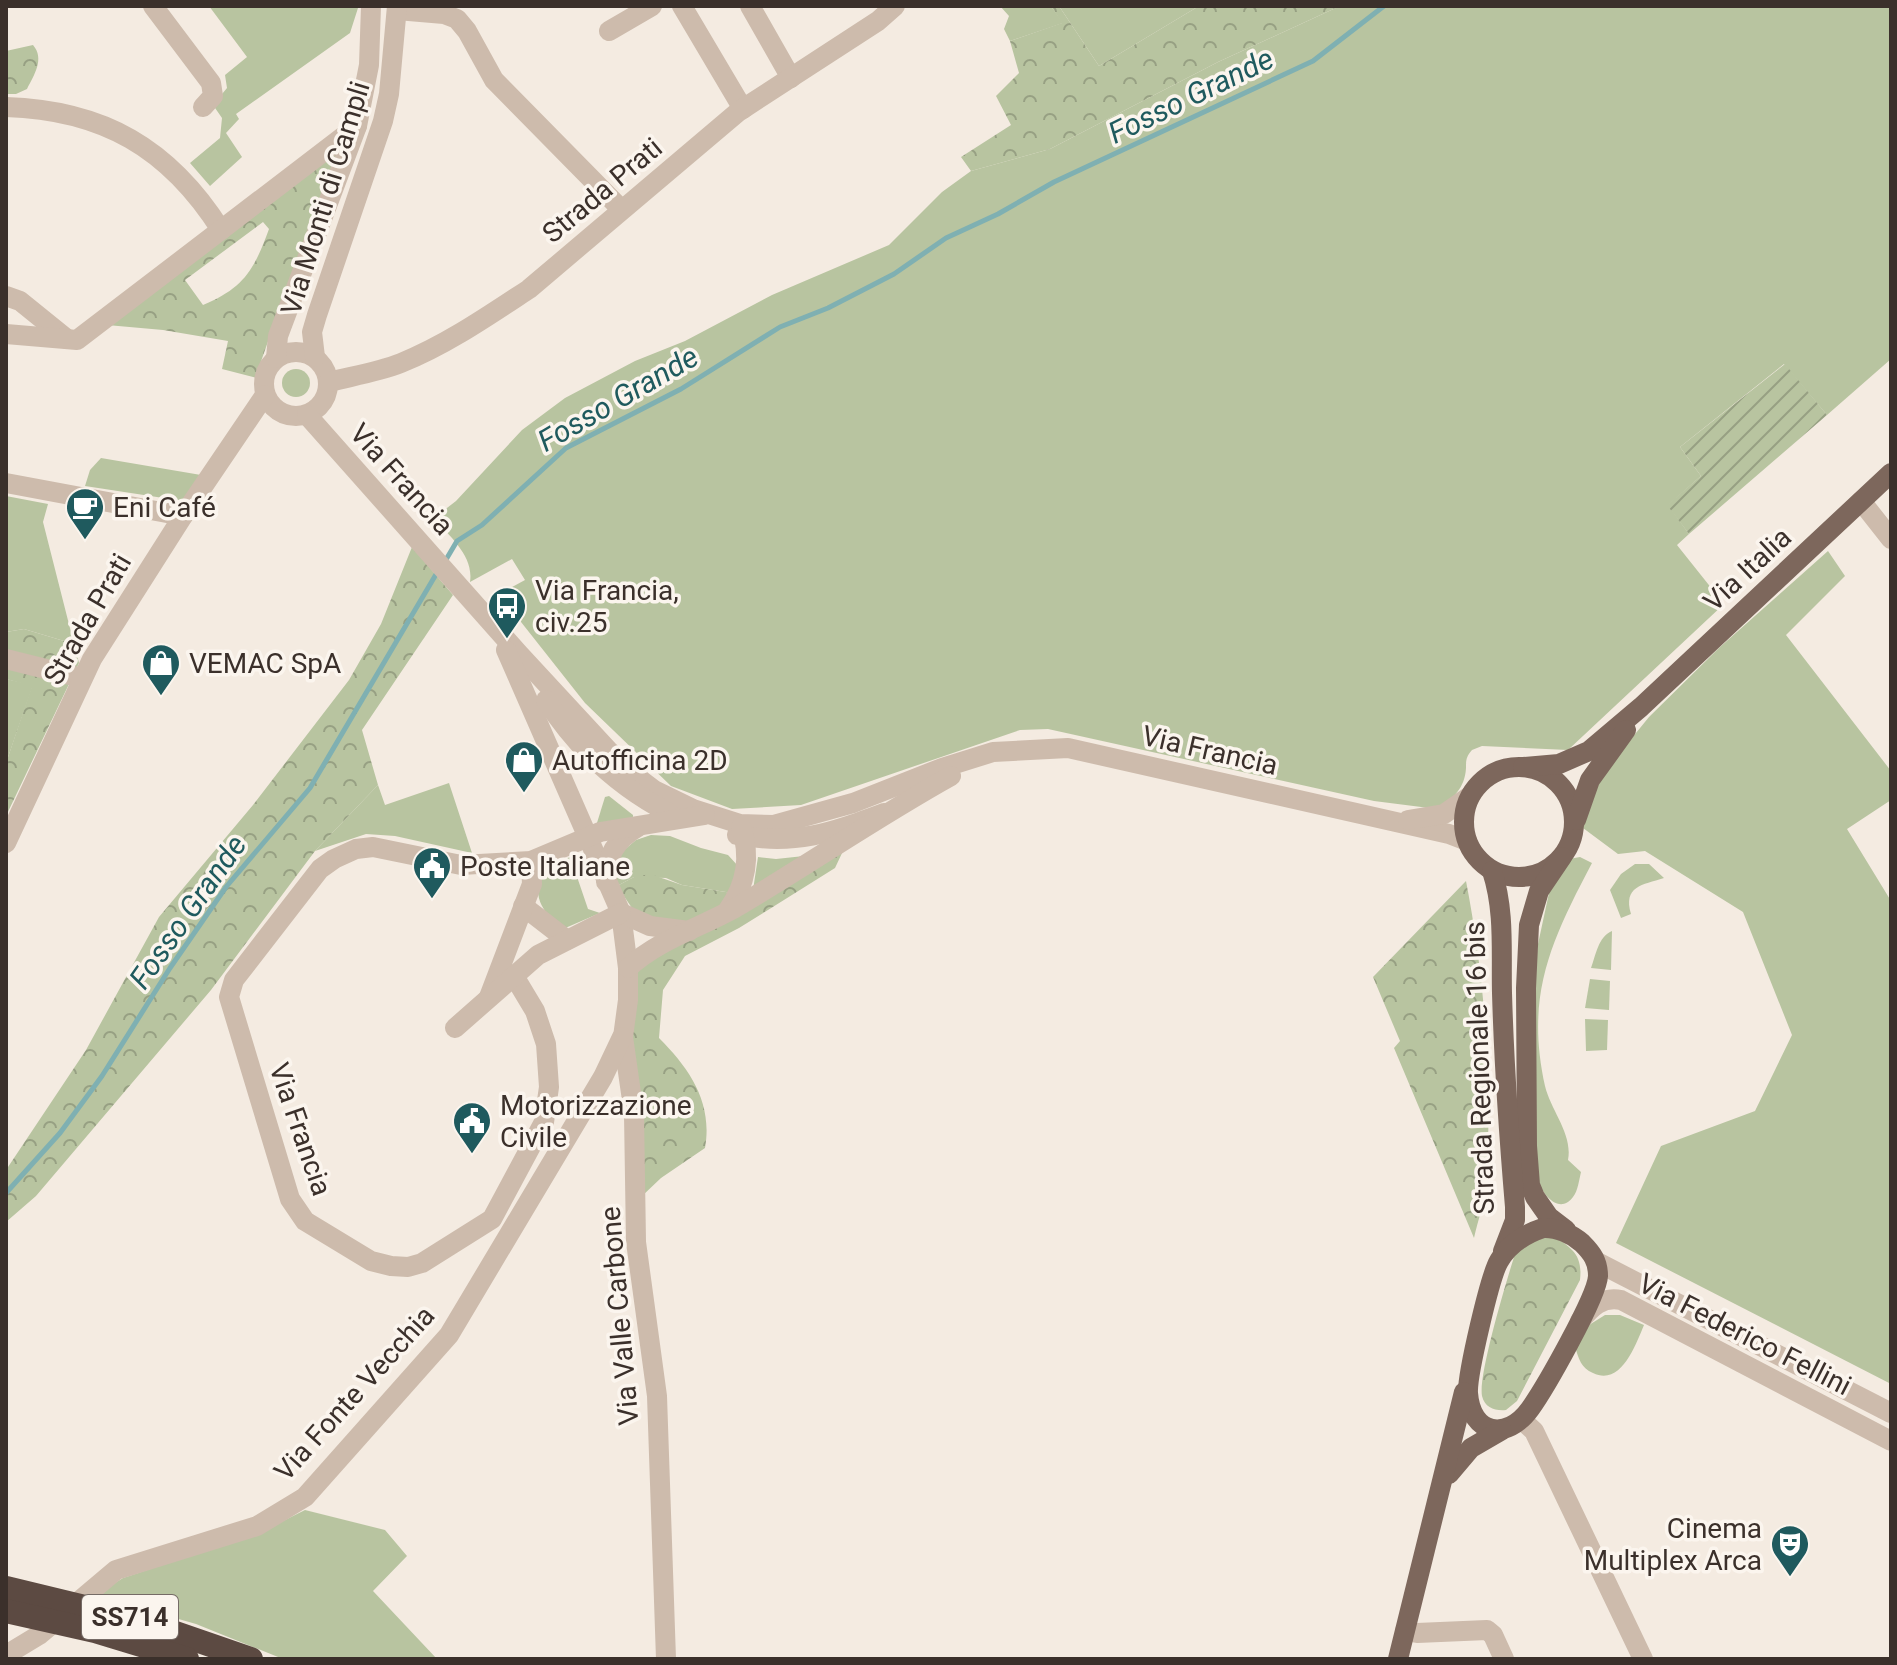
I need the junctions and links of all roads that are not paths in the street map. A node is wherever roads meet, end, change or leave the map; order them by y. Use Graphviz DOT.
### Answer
graph roads {
  1 [pos="153,6"];
  2 [pos="371,6"];
  3 [pos="652,6"];
  4 [pos="682,6"];
  5 [pos="750,6"];
  6 [pos="895,6"];
  7 [pos="397,8"];
  8 [pos="609,31"];
  9 [pos="791,78"];
  10 [pos="6,107"];
  11 [pos="203,107"];
  12 [pos="743,109"];
  13 [pos="357,126"];
  14 [pos="621,209"];
  15 [pos="221,230"];
  16 [pos="6,296"];
  17 [pos="6,334"];
  18 [pos="67,339"];
  19 [pos="315,357"];
  20 [pos="276,358"];
  21 [pos="329,382"];
  22 [pos="265,395"];
  23 [pos="298,415"];
  24 [pos="239,435"];
  25 [pos="1891,473"];
  26 [pos="6,483"];
  27 [pos="1861,501"];
  28 [pos="183,516"];
  29 [pos="1891,539"];
  30 [pos="487,615"];
  31 [pos="519,654"];
  32 [pos="6,659"];
  33 [pos="82,678"];
  34 [pos="1641,707"];
  35 [pos="1009,751"];
  36 [pos="1523,767"];
  37 [pos="605,771"];
  38 [pos="629,771"];
  39 [pos="1470,796"];
  40 [pos="884,813"];
  41 [pos="707,815"];
  42 [pos="682,820"];
  43 [pos="1396,822"];
  44 [pos="641,825"];
  45 [pos="1574,826"];
  46 [pos="742,830"];
  47 [pos="585,837"];
  48 [pos="1467,841"];
  49 [pos="6,843"];
  50 [pos="1562,857"];
  51 [pos="531,861"];
  52 [pos="1492,871"];
  53 [pos="606,882"];
  54 [pos="523,906"];
  55 [pos="621,913"];
  56 [pos="726,913"];
  57 [pos="689,931"];
  58 [pos="567,940"];
  59 [pos="628,968"];
  60 [pos="514,976"];
  61 [pos="489,998"];
  62 [pos="455,1028"];
  63 [pos="623,1037"];
  64 [pos="1575,1237"];
  65 [pos="1498,1262"];
  66 [pos="1597,1262"];
  67 [pos="1577,1324"];
  68 [pos="1469,1372"];
  69 [pos="1891,1413"];
  70 [pos="1522,1420"];
  71 [pos="1502,1430"];
  72 [pos="1891,1441"];
  73 [pos="1440,1492"];
  74 [pos="6,1588"];
  75 [pos="6,1611"];
  76 [pos="1405,1631"];
  77 [pos="6,1655"];
  78 [pos="187,1659"];
  79 [pos="251,1659"];
  80 [pos="666,1659"];
  81 [pos="1398,1659"];
  82 [pos="1504,1659"];
  83 [pos="1643,1659"];
  1 -- 11 [label="street"];
  2 -- 13 [label="street"];
  3 -- 8 [label="street"];
  4 -- 12 [label="street"];
  5 -- 9 [label="street"];
  6 -- 9 [label="street, Strada Prati"];
  7 -- 14 [label="street"];
  7 -- 19 [label="street, Via Monti di Campli"];
  9 -- 12 [label="street, Strada Prati"];
  10 -- 15 [label="street"];
  12 -- 14 [label="street, Strada Prati"];
  13 -- 15 [label="street"];
  13 -- 20 [label="street"];
  14 -- 21 [label="street, Strada Prati"];
  15 -- 18 [label="street"];
  16 -- 18 [label="street"];
  17 -- 18 [label="street"];
  19 -- 20 [label="street"];
  19 -- 21 [label="street"];
  20 -- 22 [label="street"];
  21 -- 23 [label="street"];
  22 -- 23 [label="street"];
  22 -- 24 [label="street, Strada Prati"];
  23 -- 24 [label="street"];
  23 -- 30 [label="street, Via Francia"];
  24 -- 28 [label="street, Strada Prati"];
  25 -- 27 [label="main road, Via Italia"];
  26 -- 28 [label="street"];
  27 -- 29 [label="street"];
  27 -- 34 [label="main road, Via Italia"];
  28 -- 33 [label="street, Strada Prati"];
  30 -- 31 [label="street, Via Francia"];
  30 -- 47 [label="street, Via Francia"];
  31 -- 37 [label="street, Via Francia"];
  31 -- 38 [label="street, Via Francia"];
  32 -- 33 [label="street"];
  33 -- 49 [label="street, Strada Prati"];
  34 -- 36 [label="main road, Via Italia"];
  34 -- 45 [label="main road, Via Italia"];
  35 -- 40 [label="street, Via Francia"];
  35 -- 43 [label="street, Via Francia"];
  35 -- 46 [label="street, Via Francia"];
  36 -- 39 [label="main road"];
  36 -- 45 [label="main road"];
  37 -- 38 [label="street"];
  37 -- 42 [label="street, Via Francia"];
  38 -- 41 [label="street, Via Francia"];
  39 -- 43 [label="street, Via Francia"];
  39 -- 48 [label="main road"];
  40 -- 46 [label="street, Via Francia"];
  40 -- 56 [label="street, Via Francia"];
  41 -- 42 [label="street, Via Francia"];
  41 -- 46 [label="street, Via Francia"];
  42 -- 44 [label="street, Via Francia"];
  42 -- 46 [label="street, Via Francia"];
  43 -- 48 [label="street, Via Francia"];
  44 -- 47 [label="street, Via Francia"];
  44 -- 53 [label="street"];
  45 -- 50 [label="main road"];
  46 -- 56 [label="street"];
  47 -- 51 [label="street, Via Francia"];
  47 -- 53 [label="street, Via Francia"];
  48 -- 52 [label="main road"];
  50 -- 52 [label="main road"];
  50 -- 64 [label="main road, Strada Regionale 16 bis"];
  51 -- 54 [label="street"];
  51 -- 60 [label="street, Via Francia"];
  52 -- 65 [label="main road, Strada Regionale 16 bis"];
  53 -- 55 [label="street, Via Francia"];
  54 -- 58 [label="street"];
  54 -- 61 [label="street"];
  55 -- 57 [label="street"];
  55 -- 58 [label="street"];
  55 -- 59 [label="street, Via Francia"];
  56 -- 57 [label="street, Via Francia"];
  57 -- 59 [label="street, Via Francia"];
  58 -- 60 [label="street"];
  59 -- 63 [label="street, Via Valle Carbone"];
  60 -- 61 [label="street"];
  61 -- 62 [label="street"];
  63 -- 77 [label="street, Via Fonte Vecchia"];
  63 -- 80 [label="street, Via Valle Carbone"];
  64 -- 65 [label="main road"];
  64 -- 66 [label="main road, Strada Regionale 16 bis"];
  65 -- 68 [label="main road, Strada Regionale 16 bis"];
  66 -- 67 [label="main road"];
  66 -- 69 [label="street, Via Federico Fellini"];
  67 -- 70 [label="main road"];
  67 -- 72 [label="street, Via Federico Fellini"];
  68 -- 71 [label="main road"];
  68 -- 73 [label="main road"];
  70 -- 71 [label="main road"];
  70 -- 83 [label="street"];
  71 -- 73 [label="main road"];
  73 -- 76 [label="main road"];
  74 -- 79 [label="highway, SS714, bridge"];
  75 -- 78 [label="highway, SS714, bridge"];
  76 -- 81 [label="main road"];
  76 -- 82 [label="street"];
}
